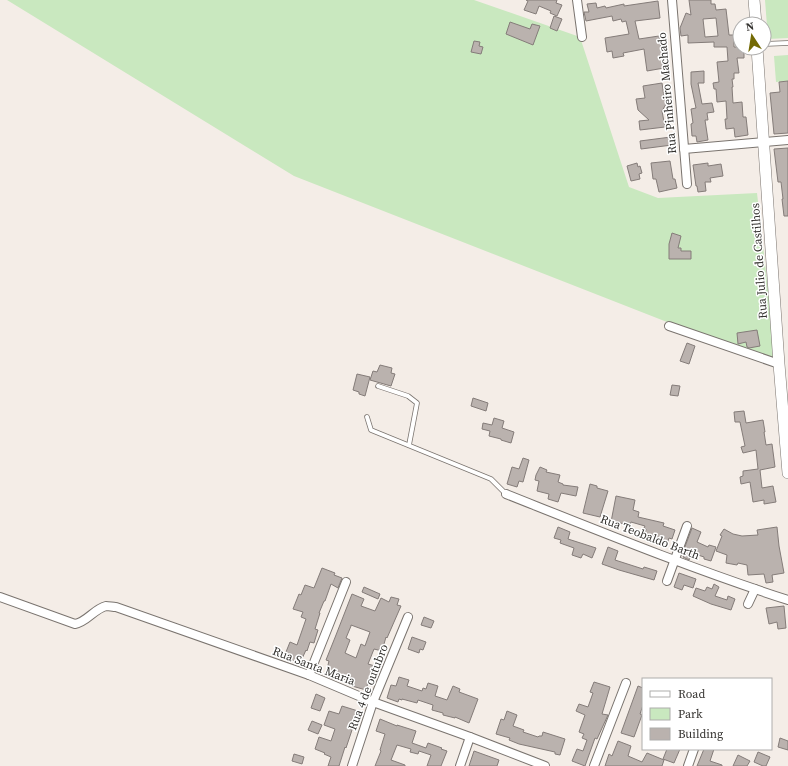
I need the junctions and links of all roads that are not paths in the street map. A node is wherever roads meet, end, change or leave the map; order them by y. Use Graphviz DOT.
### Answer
graph roads {
  1 [pos="577,0"];
  2 [pos="672,0"];
  3 [pos="754,0"];
  4 [pos="755,16"];
  5 [pos="582,37"];
  6 [pos="788,43"];
  7 [pos="772,44"];
  8 [pos="758,56"];
  9 [pos="788,140"];
  10 [pos="764,142"];
  11 [pos="684,149"];
  12 [pos="687,184"];
  13 [pos="669,326"];
  14 [pos="778,364"];
  15 [pos="378,386"];
  16 [pos="367,417"];
  17 [pos="409,446"];
  18 [pos="788,473"];
  19 [pos="506,494"];
  20 [pos="687,526"];
  21 [pos="675,560"];
  22 [pos="667,581"];
  23 [pos="346,582"];
  24 [pos="755,589"];
  25 [pos="0,597"];
  26 [pos="788,600"];
  27 [pos="748,604"];
  28 [pos="408,617"];
  29 [pos="309,675"];
  30 [pos="626,683"];
  31 [pos="373,702"];
  32 [pos="470,737"];
  33 [pos="694,750"];
  34 [pos="352,766"];
  35 [pos="460,766"];
  36 [pos="545,766"];
  37 [pos="594,766"];
  38 [pos="688,766"];
  1 -- 5 [label="street"];
  2 -- 11 [label="street, Rua Pinheiro Machado"];
  3 -- 4 [label="main road"];
  6 -- 7 [label="lane"];
  8 -- 10 [label="main road, Rua Julio de Castilhos"];
  9 -- 10 [label="street"];
  10 -- 11 [label="street"];
  10 -- 14 [label="main road, Rua Julio de Castilhos"];
  11 -- 12 [label="street, Rua Pinheiro Machado"];
  13 -- 14 [label="street"];
  14 -- 18 [label="main road, Rua Julio de Castilhos"];
  15 -- 17 [label="lane"];
  16 -- 17 [label="lane"];
  17 -- 19 [label="lane"];
  19 -- 21 [label="street, Rua Teobaldo Barth"];
  20 -- 21 [label="street"];
  21 -- 22 [label="street"];
  21 -- 24 [label="street, Rua Teobaldo Barth"];
  23 -- 29 [label="street"];
  24 -- 26 [label="street, Rua Teobaldo Barth"];
  24 -- 27 [label="street"];
  25 -- 29 [label="street, Rua Santa Maria"];
  28 -- 31 [label="street, Rua 4 de outubro"];
  29 -- 31 [label="street, Rua Santa Maria"];
  30 -- 37 [label="street"];
  31 -- 32 [label="street, Rua Santa Maria"];
  31 -- 34 [label="street, Rua 4 de outubro"];
  32 -- 35 [label="street"];
  32 -- 36 [label="street, Rua Santa Maria"];
  33 -- 38 [label="street"];
}
